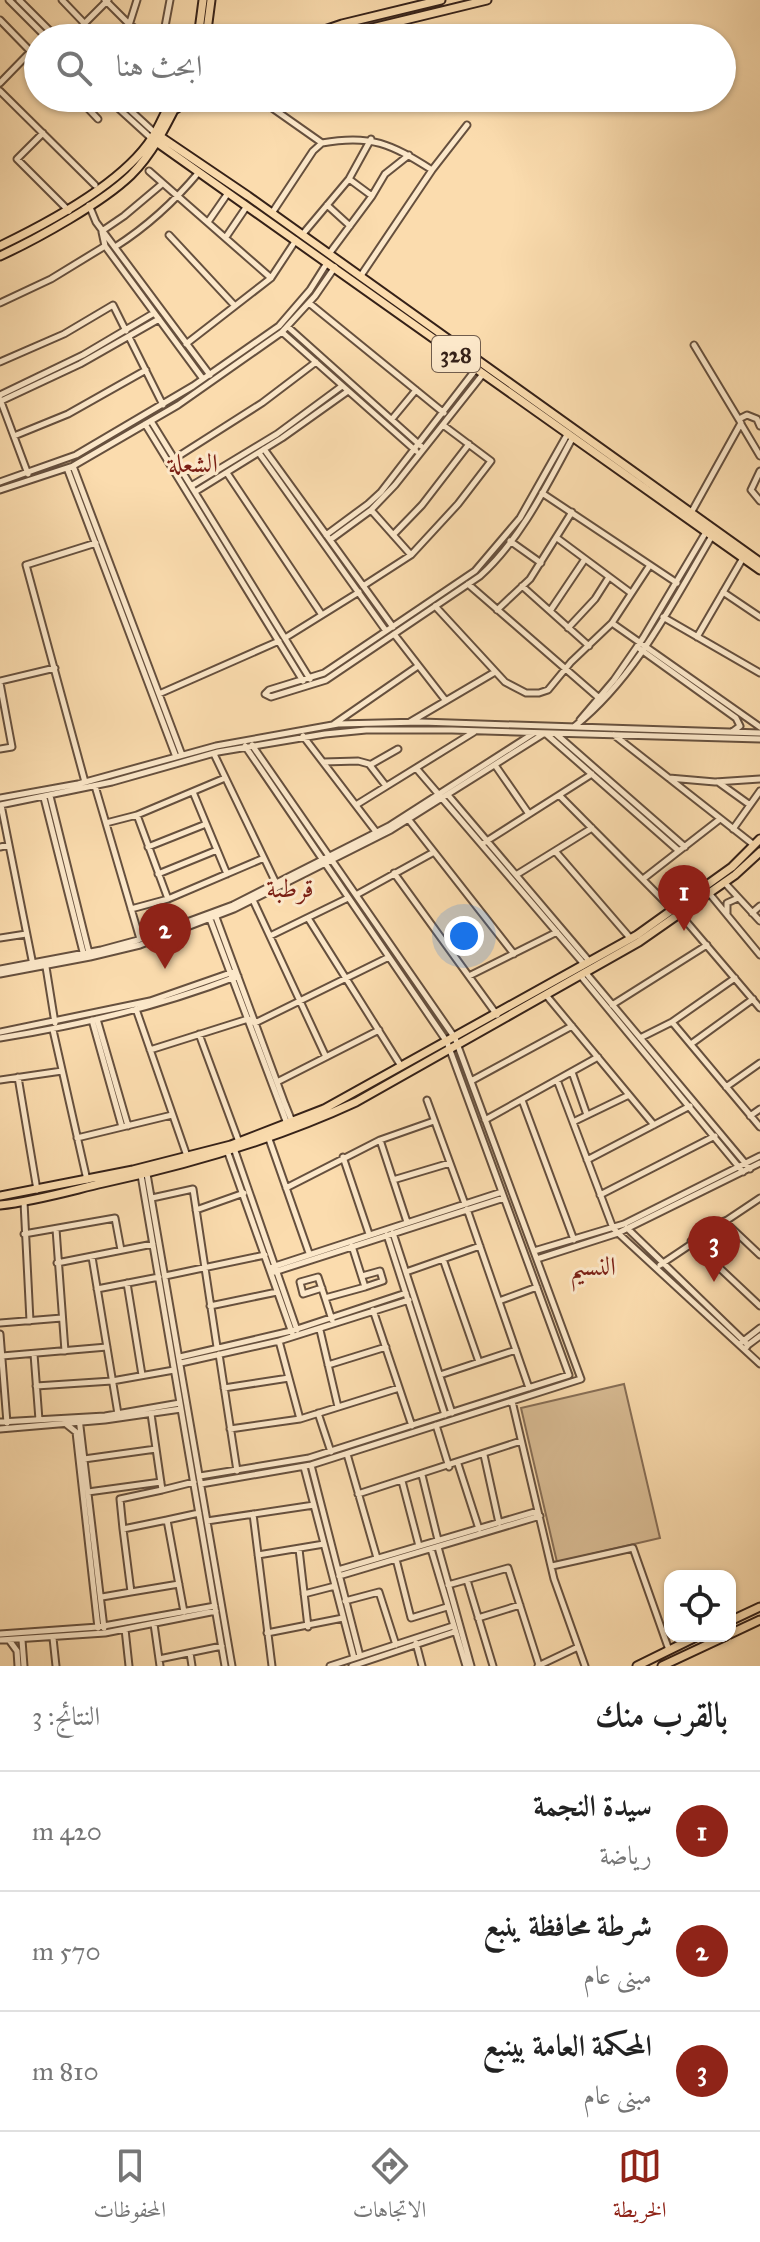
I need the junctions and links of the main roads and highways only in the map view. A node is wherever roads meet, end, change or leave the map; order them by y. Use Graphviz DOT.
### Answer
graph roads {
  1 [pos="203,0"];
  2 [pos="211,0"];
  3 [pos="441,0"];
  4 [pos="487,0"];
  5 [pos="200,24"];
  6 [pos="208,24"];
  7 [pos="342,24"];
  8 [pos="388,24"];
  9 [pos="166,112"];
  10 [pos="172,113"];
  11 [pos="156,138"];
  12 [pos="70,212"];
  13 [pos="299,237"];
  14 [pos="0,246"];
  15 [pos="0,256"];
  16 [pos="330,261"];
  17 [pos="760,562"];
  18 [pos="760,570"];
  19 [pos="758,846"];
  20 [pos="676,911"];
  21 [pos="585,969"];
  22 [pos="452,1043"];
  23 [pos="0,1196"];
  24 [pos="0,1205"];
  25 [pos="760,1607"];
  26 [pos="736,1618"];
  27 [pos="760,1620"];
  28 [pos="736,1631"];
  29 [pos="686,1642"];
  30 [pos="713,1642"];
  31 [pos="637,1666"];
  32 [pos="662,1666"];
  1 -- 5 [label="main road"];
  2 -- 6 [label="main road"];
  3 -- 7 [label="main road"];
  4 -- 8 [label="main road"];
  9 -- 11 [label="main road"];
  10 -- 11 [label="main road"];
  11 -- 12 [label="main road"];
  11 -- 12 [label="main road"];
  11 -- 13 [label="main road, 328"];
  11 -- 13 [label="main road"];
  12 -- 14 [label="main road"];
  12 -- 15 [label="main road"];
  13 -- 16 [label="main road, 328"];
  16 -- 17 [label="main road"];
  16 -- 18 [label="main road, 328"];
  19 -- 20 [label="main road"];
  19 -- 20 [label="main road"];
  20 -- 21 [label="main road"];
  20 -- 21 [label="main road"];
  21 -- 22 [label="main road"];
  21 -- 22 [label="main road"];
  22 -- 23 [label="main road"];
  22 -- 24 [label="main road"];
  25 -- 26 [label="main road"];
  27 -- 28 [label="main road"];
  29 -- 31 [label="main road"];
  30 -- 32 [label="main road"];
}
